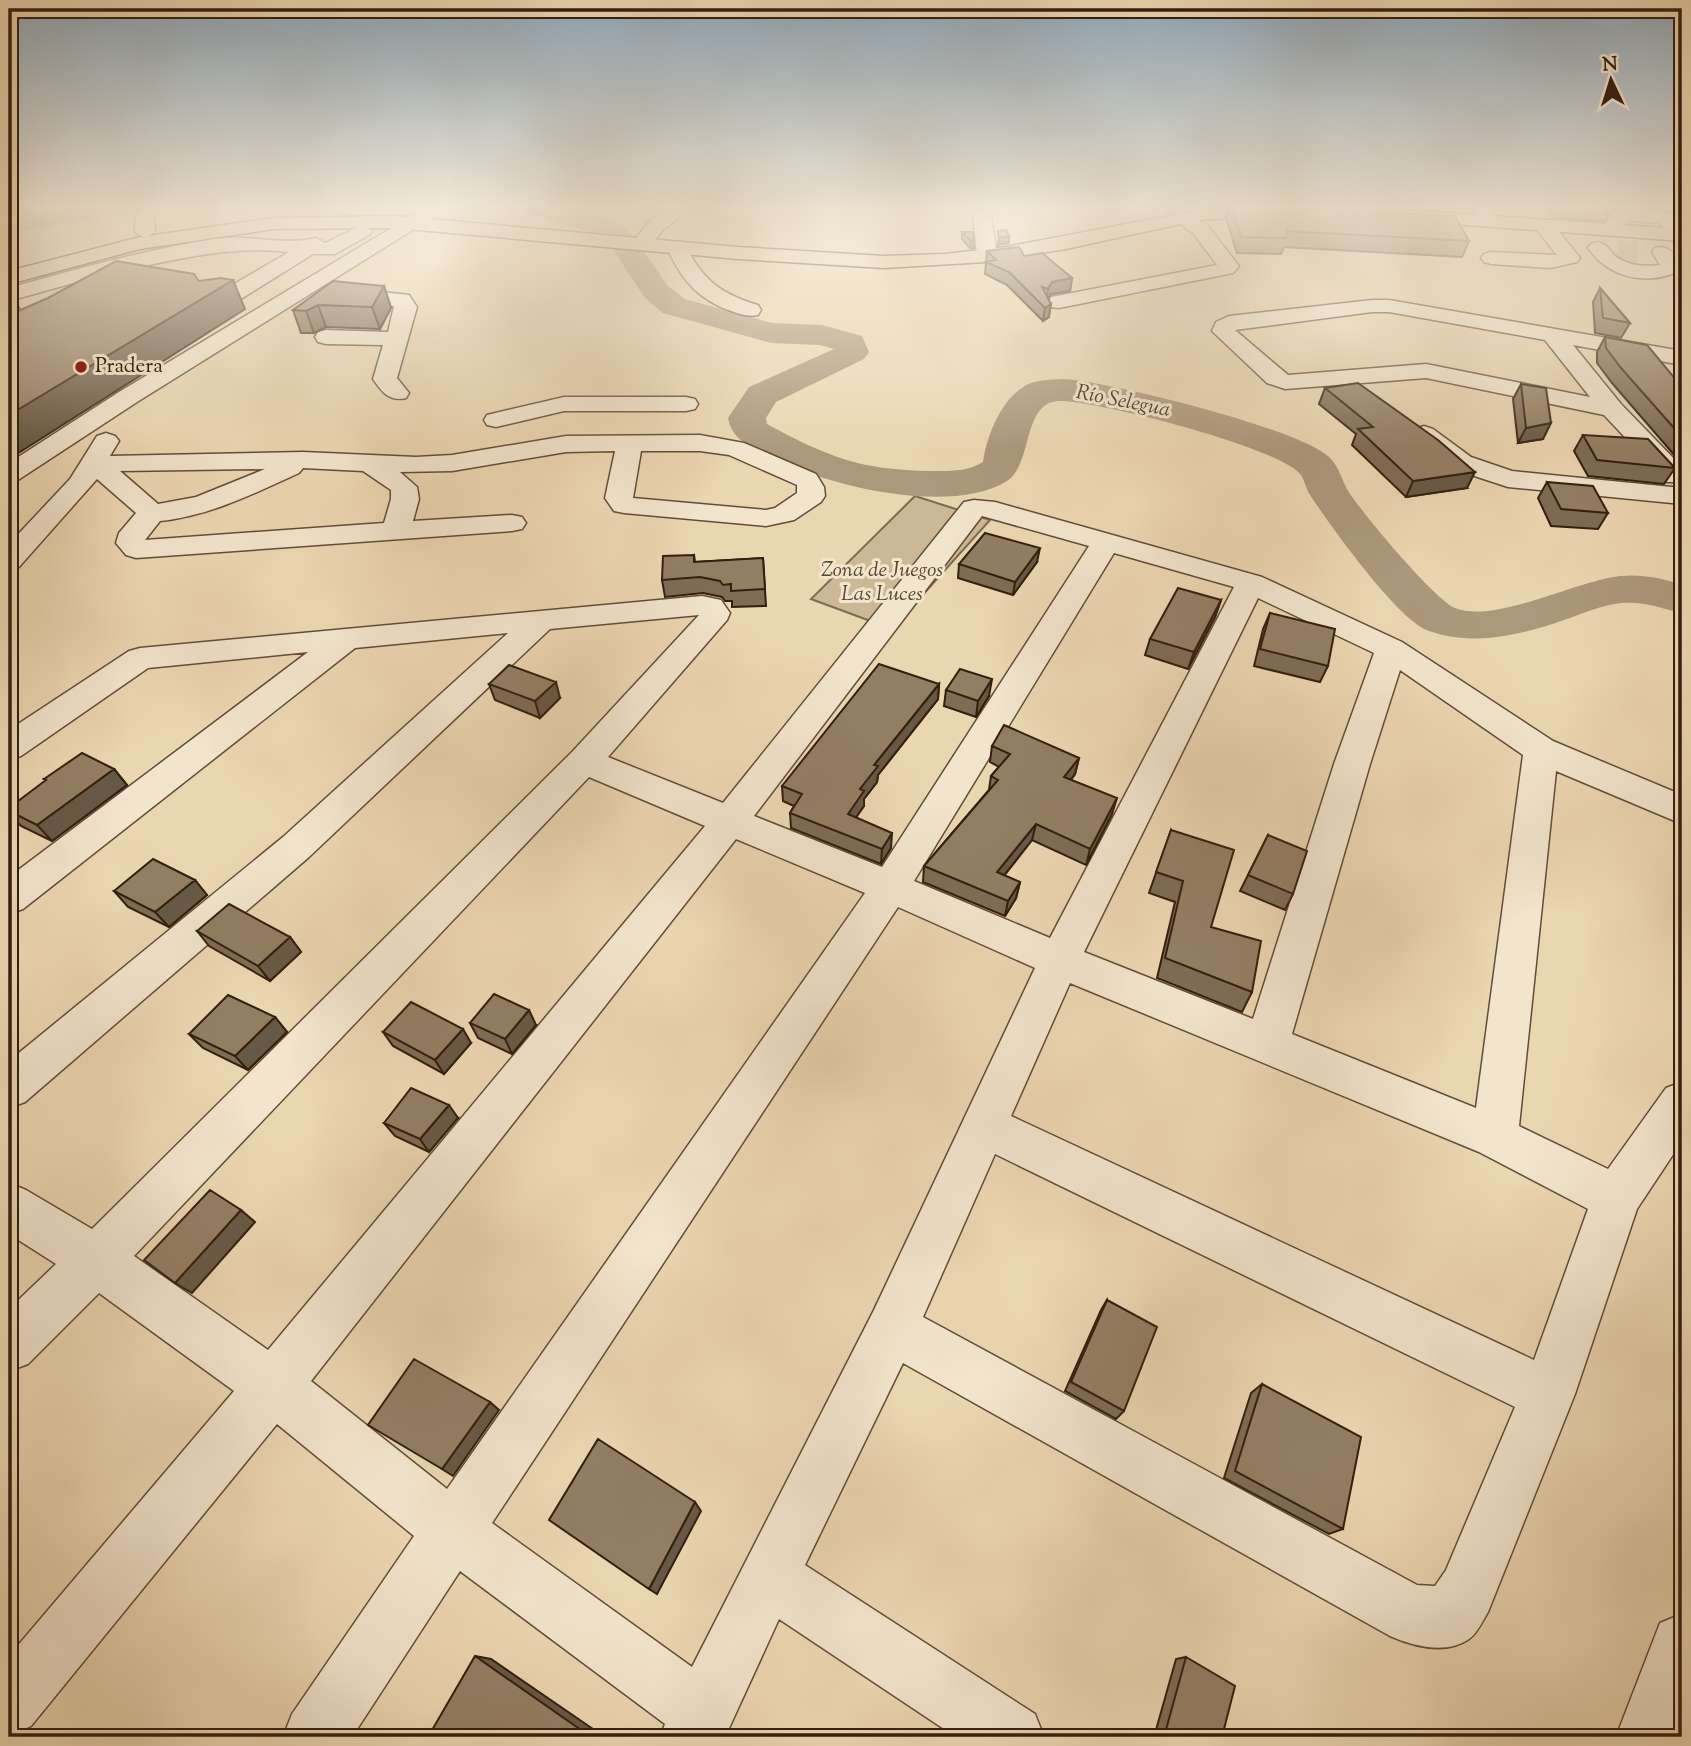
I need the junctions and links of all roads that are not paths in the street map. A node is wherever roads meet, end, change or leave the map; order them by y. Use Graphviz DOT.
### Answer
graph roads {
  1 [pos="35,287"];
  2 [pos="107,287"];
  3 [pos="227,287"];
  4 [pos="243,287"];
  5 [pos="304,287"];
  6 [pos="702,287"];
  7 [pos="1132,287"];
  8 [pos="300,290"];
  9 [pos="9,295"];
  10 [pos="86,300"];
  11 [pos="1059,302"];
  12 [pos="750,310"];
  13 [pos="1553,336"];
  14 [pos="326,337"];
  15 [pos="395,340"];
  16 [pos="1682,358"];
  17 [pos="1345,379"];
  18 [pos="140,385"];
  19 [pos="397,393"];
  20 [pos="1377,401"];
  21 [pos="583,404"];
  22 [pos="686,404"];
  23 [pos="1612,409"];
  24 [pos="496,421"];
  25 [pos="1409,422"];
  26 [pos="565,444"];
  27 [pos="629,445"];
  28 [pos="303,460"];
  29 [pos="368,462"];
  30 [pos="95,464"];
  31 [pos="9,474"];
  32 [pos="1682,483"];
  33 [pos="1682,496"];
  34 [pos="152,513"];
  35 [pos="512,523"];
  36 [pos="396,531"];
  37 [pos="1105,543"];
  38 [pos="9,561"];
  39 [pos="1251,583"];
  40 [pos="541,620"];
  41 [pos="346,639"];
  42 [pos="1391,649"];
  43 [pos="9,747"];
  44 [pos="1541,750"];
  45 [pos="584,761"];
  46 [pos="1682,810"];
  47 [pos="730,821"];
  48 [pos="890,887"];
  49 [pos="11,893"];
  50 [pos="1059,960"];
  51 [pos="1267,1044"];
  52 [pos="9,1088"];
  53 [pos="1682,1103"];
  54 [pos="986,1127"];
  55 [pos="1494,1137"];
  56 [pos="1616,1198"];
  57 [pos="9,1207"];
  58 [pos="96,1260"];
  59 [pos="892,1328"];
  60 [pos="9,1345"];
  61 [pos="273,1386"];
  62 [pos="1548,1394"];
  63 [pos="453,1530"];
  64 [pos="768,1576"];
  65 [pos="1682,1645"];
  66 [pos="9,1704"];
  67 [pos="697,1725"];
  68 [pos="315,1737"];
  69 [pos="1012,1737"];
  70 [pos="1648,1737"];
  1 -- 9 [label="street"];
  2 -- 10 [label="street"];
  3 -- 4 [label="street"];
  5 -- 8 [label="street"];
  6 -- 12 [label="street"];
  7 -- 11 [label="street"];
  8 -- 15 [label="street"];
  8 -- 18 [label="street"];
  13 -- 16 [label="street"];
  13 -- 17 [label="street"];
  13 -- 23 [label="street"];
  14 -- 15 [label="street"];
  15 -- 19 [label="street"];
  17 -- 20 [label="street"];
  17 -- 23 [label="street"];
  18 -- 30 [label="street"];
  18 -- 31 [label="street"];
  21 -- 22 [label="street"];
  21 -- 24 [label="street"];
  21 -- 26 [label="street"];
  23 -- 32 [label="street"];
  25 -- 33 [label="street"];
  26 -- 27 [label="street"];
  26 -- 29 [label="street"];
  27 -- 27 [label="street"];
  28 -- 29 [label="street"];
  28 -- 30 [label="street"];
  28 -- 34 [label="street"];
  29 -- 36 [label="street"];
  30 -- 34 [label="street"];
  30 -- 38 [label="street"];
  34 -- 36 [label="street"];
  35 -- 36 [label="street"];
  37 -- 39 [label="street"];
  37 -- 47 [label="street"];
  37 -- 48 [label="street"];
  39 -- 42 [label="street"];
  39 -- 50 [label="street"];
  40 -- 41 [label="street"];
  40 -- 45 [label="street"];
  40 -- 52 [label="street"];
  41 -- 43 [label="street"];
  41 -- 49 [label="street"];
  42 -- 44 [label="street"];
  42 -- 51 [label="street"];
  44 -- 46 [label="street"];
  44 -- 55 [label="street"];
  45 -- 47 [label="street"];
  45 -- 58 [label="street"];
  47 -- 48 [label="street"];
  47 -- 61 [label="street"];
  48 -- 50 [label="street"];
  48 -- 63 [label="street"];
  50 -- 51 [label="street"];
  50 -- 54 [label="street"];
  51 -- 55 [label="street"];
  53 -- 56 [label="street"];
  54 -- 59 [label="street"];
  54 -- 62 [label="street"];
  55 -- 56 [label="street"];
  56 -- 62 [label="street"];
  57 -- 58 [label="street"];
  58 -- 60 [label="street"];
  58 -- 61 [label="street"];
  59 -- 62 [label="street"];
  59 -- 64 [label="street"];
  61 -- 63 [label="street"];
  61 -- 66 [label="street"];
  63 -- 67 [label="street"];
  63 -- 68 [label="street"];
  64 -- 67 [label="street"];
  64 -- 69 [label="street"];
  65 -- 70 [label="street"];
}
